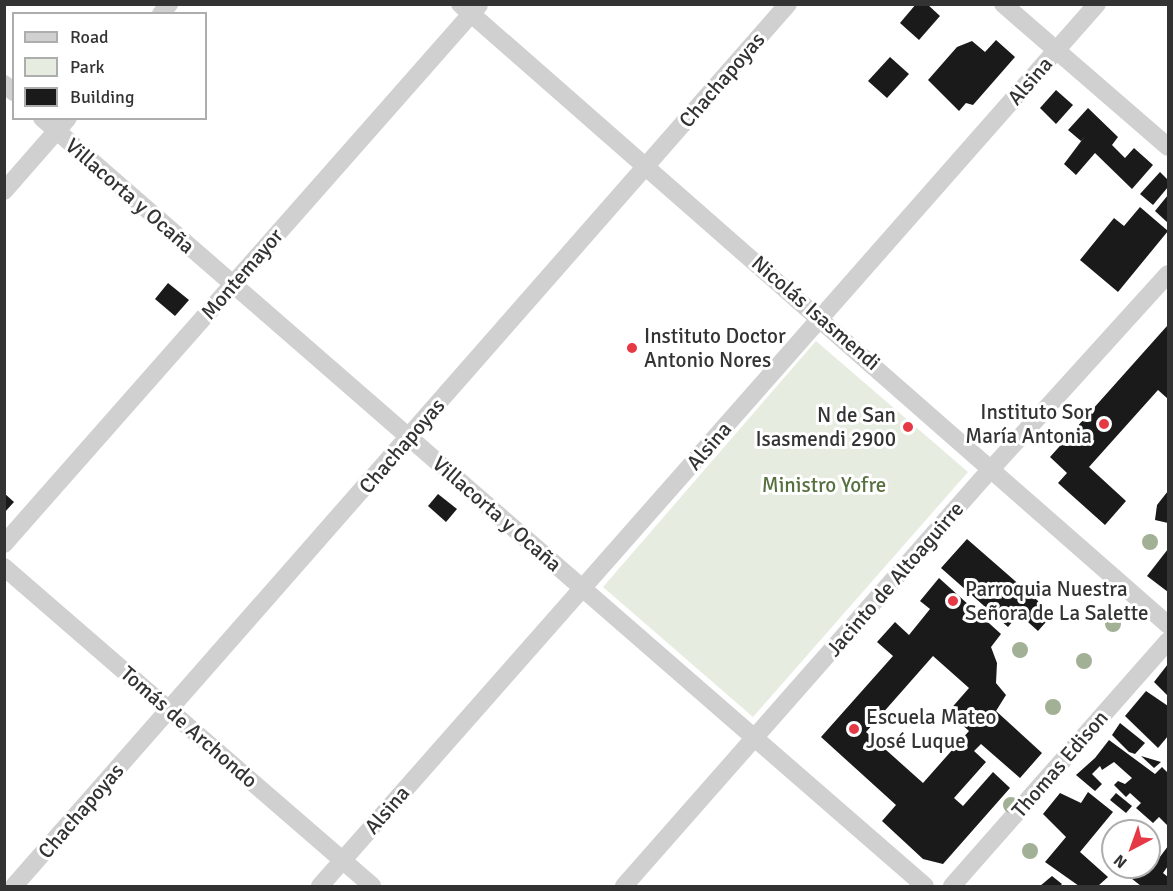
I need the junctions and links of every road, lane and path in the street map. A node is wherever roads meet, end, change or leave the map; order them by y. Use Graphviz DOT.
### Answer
graph roads {
  1 [pos="788,4"];
  2 [pos="1004,4"];
  3 [pos="1097,4"];
  4 [pos="470,8"];
  5 [pos="1056,51"];
  6 [pos="48,120"];
  7 [pos="63,125"];
  8 [pos="1168,147"];
  9 [pos="648,166"];
  10 [pos="4,191"];
  11 [pos="1168,274"];
  12 [pos="232,285"];
  13 [pos="821,318"];
  14 [pos="409,438"];
  15 [pos="992,470"];
  16 [pos="4,544"];
  17 [pos="4,567"];
  18 [pos="583,589"];
  19 [pos="1168,625"];
  20 [pos="1168,641"];
  21 [pos="170,710"];
  22 [pos="754,740"];
  23 [pos="343,861"];
  24 [pos="14,886"];
  25 [pos="320,886"];
  26 [pos="372,886"];
  27 [pos="624,886"];
  28 [pos="925,886"];
  29 [pos="952,886"];
  1 -- 9 [label="street, Chachapoyas"];
  2 -- 5 [label="street"];
  3 -- 5 [label="street, Alsina"];
  4 -- 9 [label="street, Nicolás Isasmendi"];
  4 -- 12 [label="street, Montemayor"];
  5 -- 8 [label="street"];
  5 -- 13 [label="street, Alsina"];
  6 -- 7 [label="street, Villacorta y Ocaña"];
  7 -- 10 [label="street"];
  7 -- 12 [label="street, Villacorta y Ocaña"];
  9 -- 13 [label="street, Nicolás Isasmendi"];
  9 -- 14 [label="street, Chachapoyas"];
  11 -- 15 [label="street, Jacinto de Altoaguirre"];
  12 -- 14 [label="street, Villacorta y Ocaña"];
  12 -- 16 [label="street, Montemayor"];
  13 -- 15 [label="street, Nicolás Isasmendi"];
  13 -- 18 [label="street, Alsina"];
  14 -- 18 [label="street, Villacorta y Ocaña"];
  14 -- 21 [label="street, Chachapoyas"];
  15 -- 19 [label="street, Nicolás Isasmendi"];
  15 -- 22 [label="street, Jacinto de Altoaguirre"];
  17 -- 21 [label="street, Tomás de Archondo"];
  18 -- 22 [label="street, Villacorta y Ocaña"];
  18 -- 23 [label="street, Alsina"];
  20 -- 29 [label="street, Thomas Edison"];
  21 -- 23 [label="street, Tomás de Archondo"];
  21 -- 24 [label="street, Chachapoyas"];
  22 -- 27 [label="street, Jacinto de Altoaguirre"];
  22 -- 28 [label="street, Villacorta y Ocaña"];
  23 -- 25 [label="street, Alsina"];
  23 -- 26 [label="street, Tomás de Archondo"];
}
